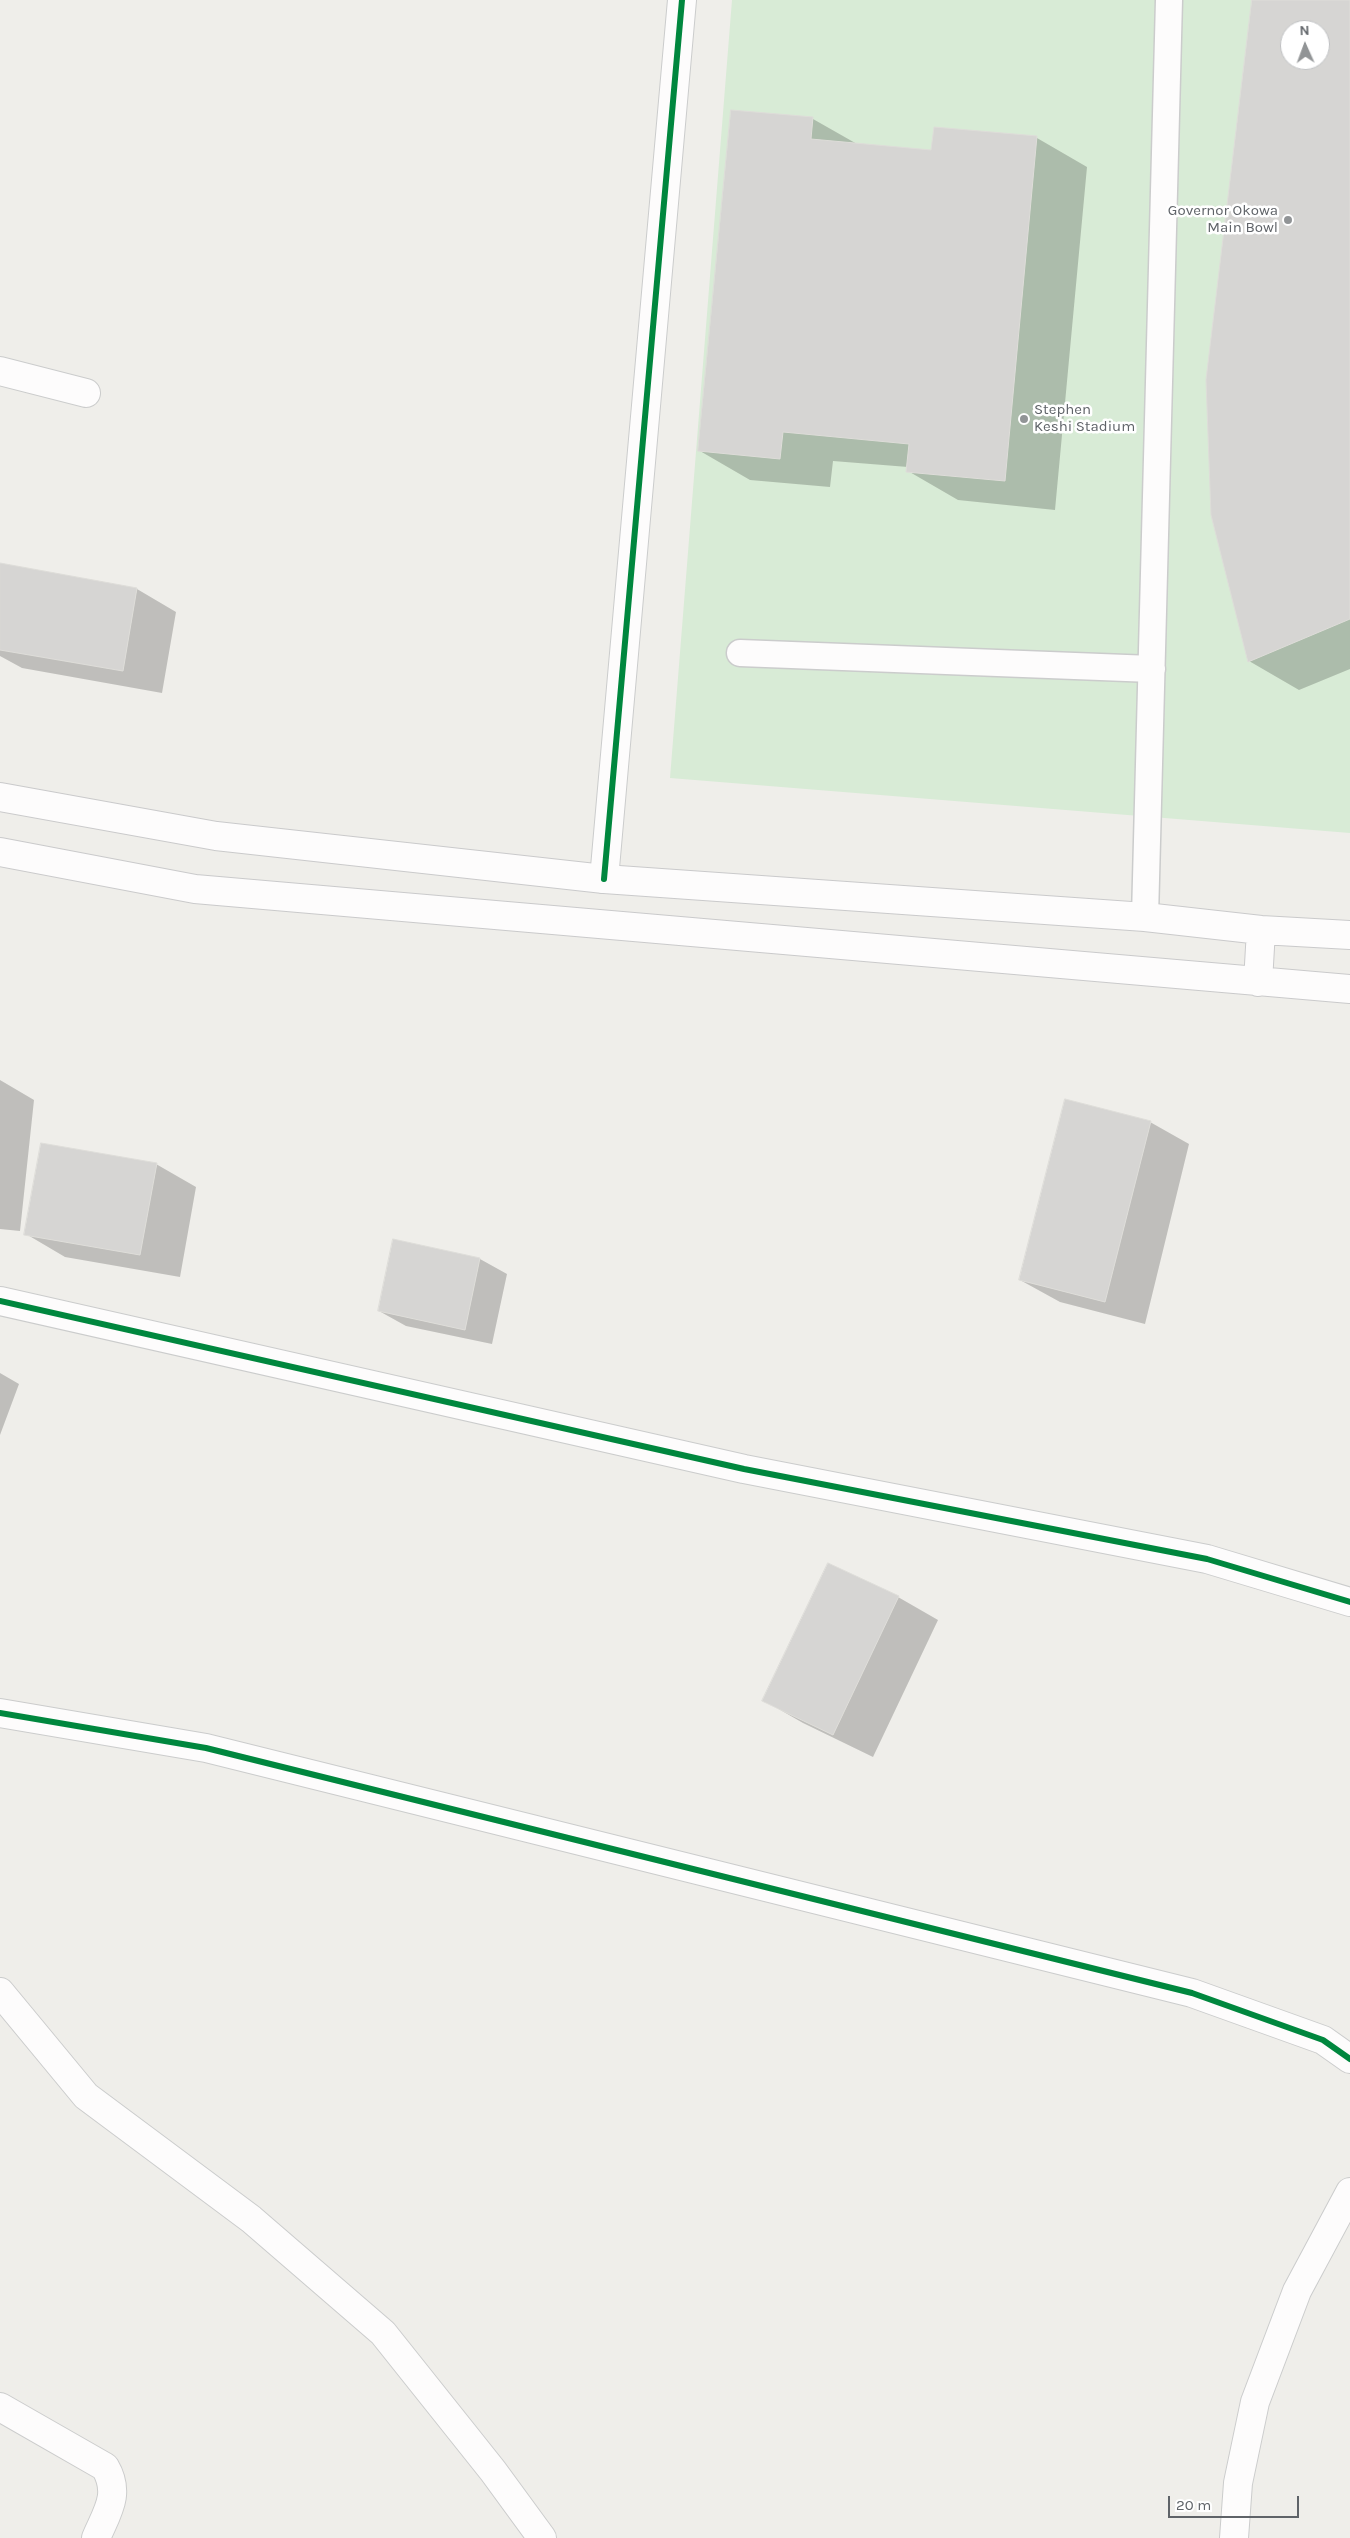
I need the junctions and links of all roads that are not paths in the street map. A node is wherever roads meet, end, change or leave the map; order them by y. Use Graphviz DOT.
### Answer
graph roads {
  1 [pos="682,0"];
  2 [pos="1169,0"];
  3 [pos="0,371"];
  4 [pos="86,393"];
  5 [pos="740,653"];
  6 [pos="1152,669"];
  7 [pos="0,797"];
  8 [pos="0,852"];
  9 [pos="604,879"];
  10 [pos="1145,917"];
  11 [pos="1261,930"];
  12 [pos="1350,935"];
  13 [pos="1258,982"];
  14 [pos="1350,989"];
  15 [pos="0,1301"];
  16 [pos="1350,1602"];
  17 [pos="0,1713"];
  18 [pos="0,1992"];
  19 [pos="1350,2060"];
  20 [pos="1350,2192"];
  21 [pos="0,2406"];
  22 [pos="96,2538"];
  23 [pos="542,2538"];
  24 [pos="1234,2538"];
  1 -- 9 [label="street"];
  2 -- 6 [label="lane"];
  3 -- 4 [label="street"];
  5 -- 6 [label="lane"];
  6 -- 10 [label="lane"];
  7 -- 9 [label="street"];
  8 -- 13 [label="street"];
  9 -- 10 [label="street"];
  10 -- 11 [label="street"];
  11 -- 12 [label="street"];
  11 -- 13 [label="street"];
  13 -- 14 [label="street"];
  15 -- 16 [label="street"];
  17 -- 19 [label="street"];
  18 -- 23 [label="street"];
  20 -- 24 [label="street"];
  21 -- 22 [label="street"];
}
